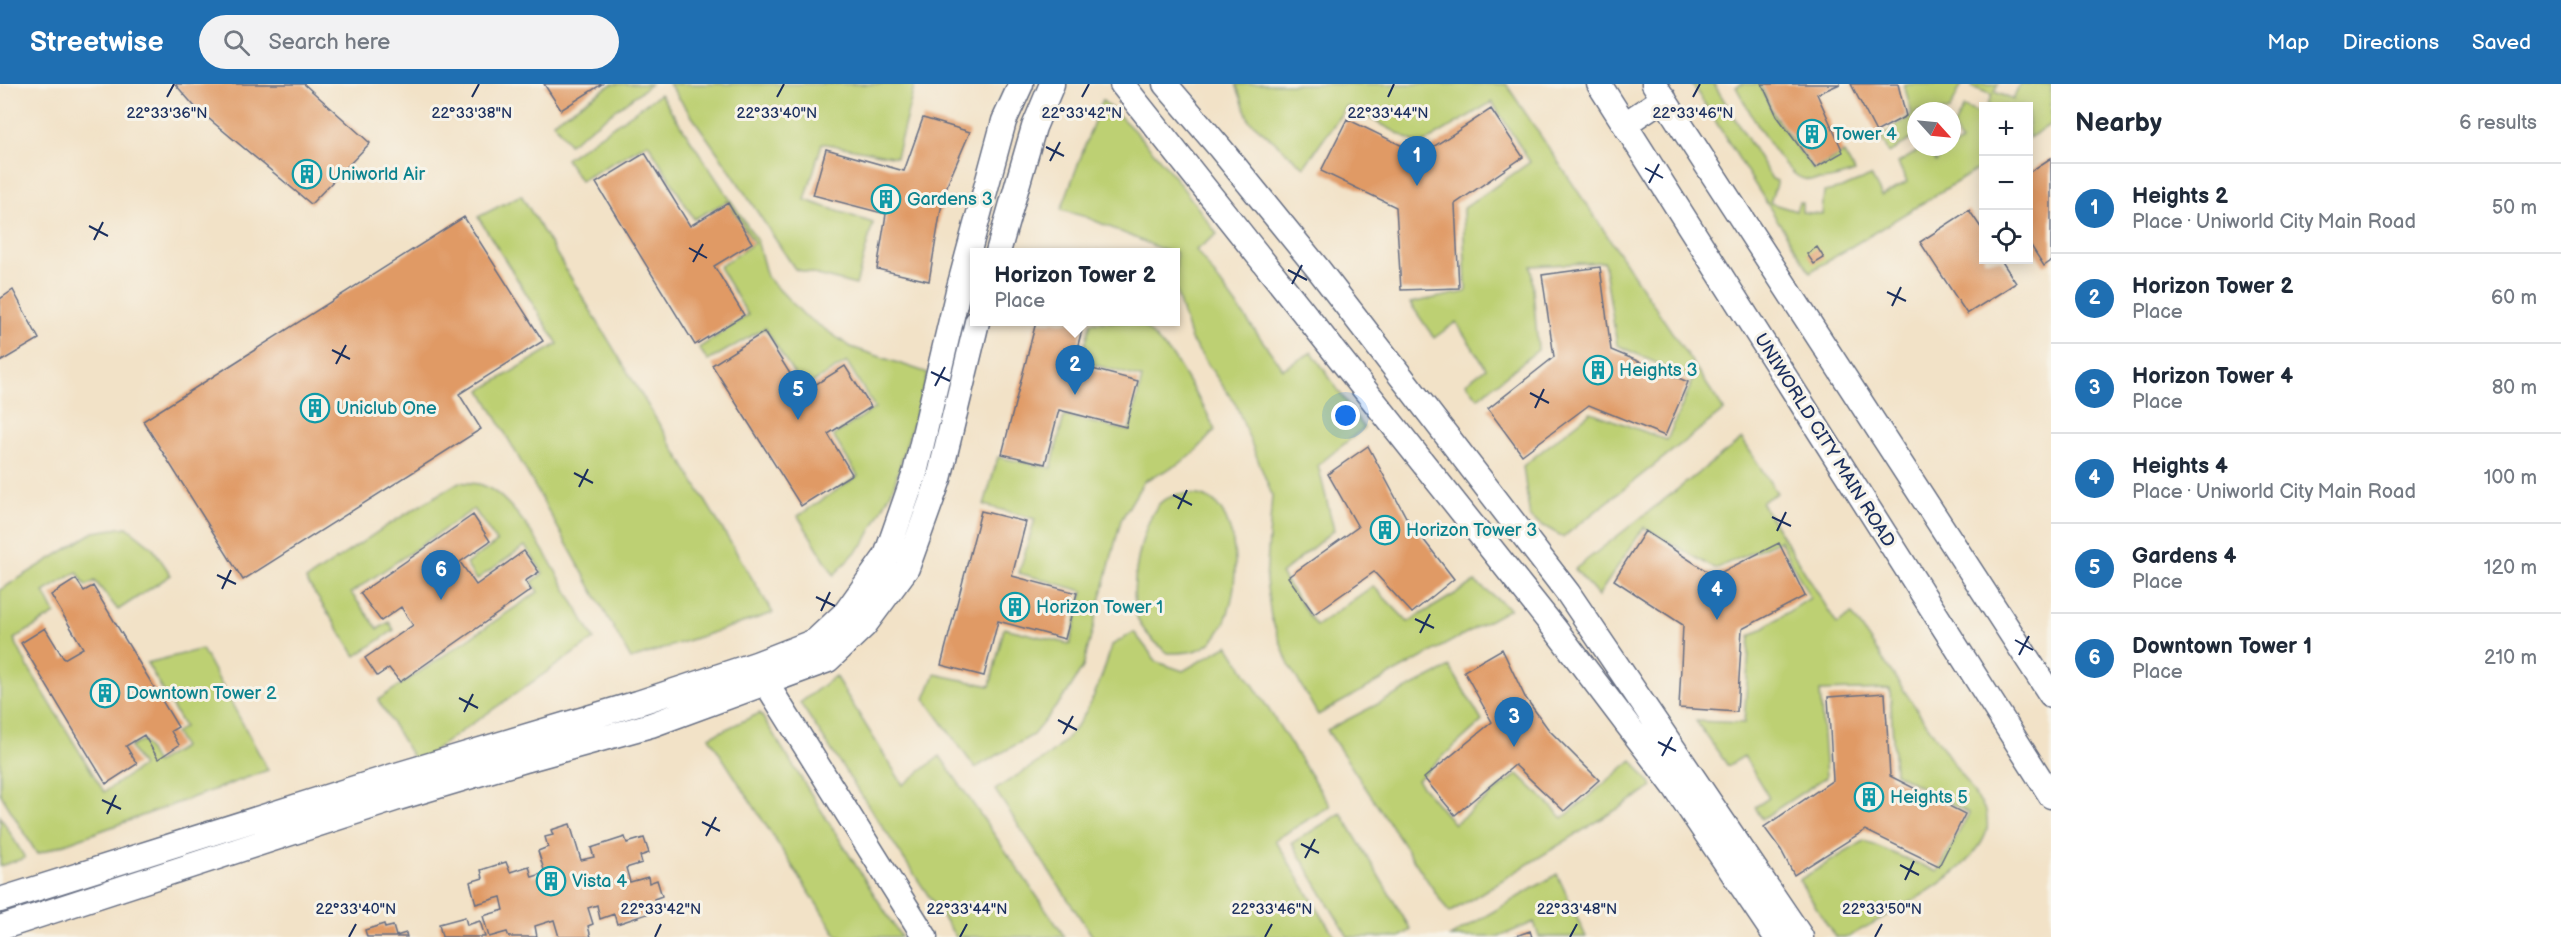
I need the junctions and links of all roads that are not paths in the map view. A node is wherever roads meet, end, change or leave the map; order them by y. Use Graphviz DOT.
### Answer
graph roads {
  1 [pos="1021,84"];
  2 [pos="1052,84"];
  3 [pos="1122,84"];
  4 [pos="1165,84"];
  5 [pos="1599,84"];
  6 [pos="1659,91"];
  7 [pos="1625,124"];
  8 [pos="970,248"];
  9 [pos="999,248"];
  10 [pos="970,249"];
  11 [pos="976,326"];
  12 [pos="766,683"];
  13 [pos="2051,695"];
  14 [pos="2051,796"];
  15 [pos="0,900"];
  16 [pos="0,928"];
  17 [pos="925,937"];
  18 [pos="1776,937"];
  19 [pos="1801,937"];
  1 -- 8 [label="street"];
  2 -- 9 [label="street"];
  3 -- 18 [label="street"];
  4 -- 19 [label="street"];
  5 -- 7 [label="street, UNIWORLD CITY MAIN ROAD"];
  6 -- 7 [label="street"];
  6 -- 13 [label="street"];
  7 -- 14 [label="street, UNIWORLD CITY MAIN ROAD"];
  10 -- 15 [label="street"];
  11 -- 12 [label="street"];
  12 -- 16 [label="street"];
  12 -- 17 [label="street"];
}
